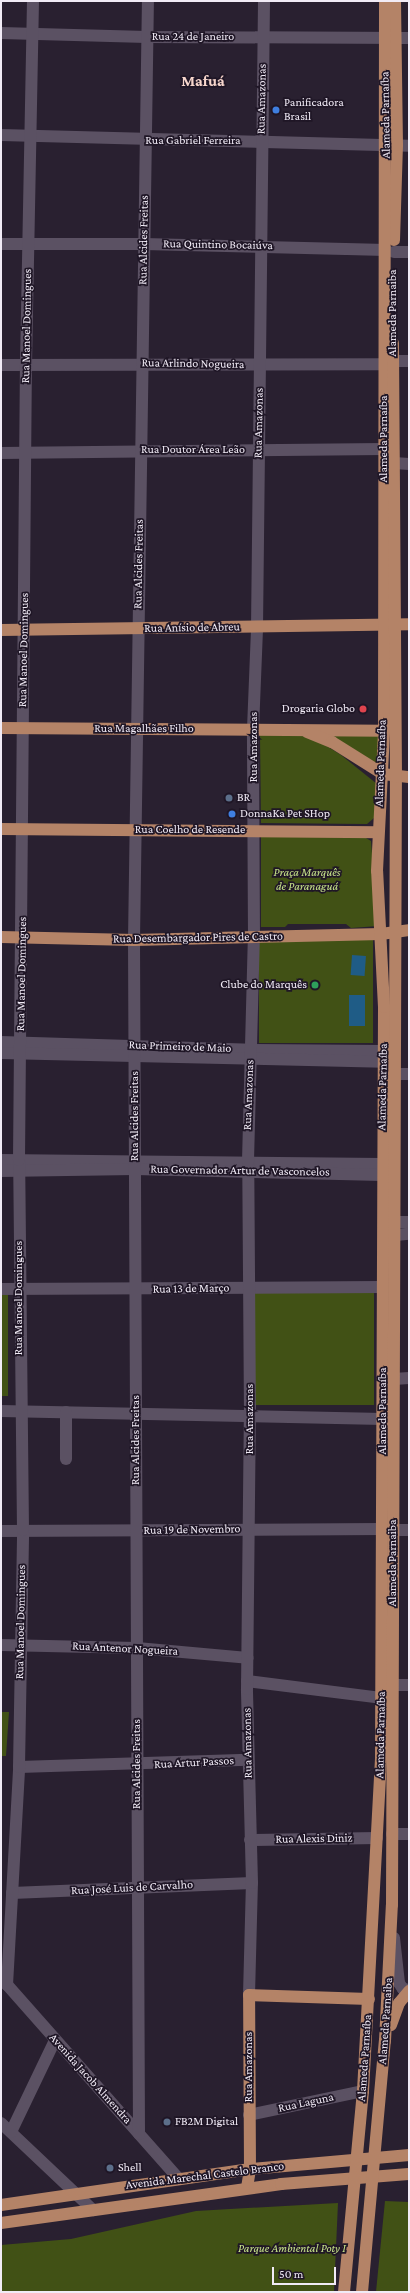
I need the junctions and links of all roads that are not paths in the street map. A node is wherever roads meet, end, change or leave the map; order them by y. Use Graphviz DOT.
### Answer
graph roads {
  1 [pos="33,1"];
  2 [pos="148,1"];
  3 [pos="264,1"];
  4 [pos="385,1"];
  5 [pos="395,1"];
  6 [pos="1,33"];
  7 [pos="33,34"];
  8 [pos="147,37"];
  9 [pos="263,37"];
  10 [pos="390,38"];
  11 [pos="409,38"];
  12 [pos="1,135"];
  13 [pos="31,136"];
  14 [pos="146,140"];
  15 [pos="262,141"];
  16 [pos="398,145"];
  17 [pos="1,244"];
  18 [pos="28,244"];
  19 [pos="144,244"];
  20 [pos="260,246"];
  21 [pos="390,251"];
  22 [pos="409,252"];
  23 [pos="409,361"];
  24 [pos="389,362"];
  25 [pos="142,364"];
  26 [pos="1,365"];
  27 [pos="26,365"];
  28 [pos="260,365"];
  29 [pos="384,449"];
  30 [pos="141,450"];
  31 [pos="258,450"];
  32 [pos="1,452"];
  33 [pos="27,452"];
  34 [pos="394,463"];
  35 [pos="409,464"];
  36 [pos="409,624"];
  37 [pos="388,625"];
  38 [pos="257,628"];
  39 [pos="137,629"];
  40 [pos="1,630"];
  41 [pos="24,630"];
  42 [pos="1,728"];
  43 [pos="22,728"];
  44 [pos="137,729"];
  45 [pos="253,729"];
  46 [pos="287,729"];
  47 [pos="384,731"];
  48 [pos="383,774"];
  49 [pos="396,777"];
  50 [pos="409,777"];
  51 [pos="1,829"];
  52 [pos="22,829"];
  53 [pos="135,830"];
  54 [pos="255,831"];
  55 [pos="378,832"];
  56 [pos="409,930"];
  57 [pos="395,932"];
  58 [pos="381,934"];
  59 [pos="1,937"];
  60 [pos="254,937"];
  61 [pos="22,938"];
  62 [pos="134,940"];
  63 [pos="1,1042"];
  64 [pos="21,1047"];
  65 [pos="134,1051"];
  66 [pos="1,1053"];
  67 [pos="250,1055"];
  68 [pos="383,1056"];
  69 [pos="394,1074"];
  70 [pos="409,1074"];
  71 [pos="1,1160"];
  72 [pos="135,1165"];
  73 [pos="19,1166"];
  74 [pos="248,1166"];
  75 [pos="382,1169"];
  76 [pos="1,1171"];
  77 [pos="382,1222"];
  78 [pos="395,1222"];
  79 [pos="409,1222"];
  80 [pos="409,1234"];
  81 [pos="388,1235"];
  82 [pos="382,1287"];
  83 [pos="248,1288"];
  84 [pos="1,1289"];
  85 [pos="19,1289"];
  86 [pos="137,1290"];
  87 [pos="409,1378"];
  88 [pos="394,1379"];
  89 [pos="1,1411"];
  90 [pos="20,1411"];
  91 [pos="66,1412"];
  92 [pos="136,1413"];
  93 [pos="250,1417"];
  94 [pos="383,1419"];
  95 [pos="66,1460"];
  96 [pos="249,1529"];
  97 [pos="23,1530"];
  98 [pos="136,1530"];
  99 [pos="388,1530"];
  100 [pos="409,1530"];
  101 [pos="1,1531"];
  102 [pos="1,1645"];
  103 [pos="20,1645"];
  104 [pos="137,1648"];
  105 [pos="248,1658"];
  106 [pos="247,1681"];
  107 [pos="409,1684"];
  108 [pos="394,1685"];
  109 [pos="381,1698"];
  110 [pos="248,1760"];
  111 [pos="137,1766"];
  112 [pos="19,1767"];
  113 [pos="392,1834"];
  114 [pos="409,1834"];
  115 [pos="377,1838"];
  116 [pos="250,1840"];
  117 [pos="252,1883"];
  118 [pos="137,1887"];
  119 [pos="12,1893"];
  120 [pos="392,1905"];
  121 [pos="10,1947"];
  122 [pos="1,1962"];
  123 [pos="4,1981"];
  124 [pos="409,1991"];
  125 [pos="249,1995"];
  126 [pos="369,1999"];
  127 [pos="55,2040"];
  128 [pos="386,2041"];
  129 [pos="363,2091"];
  130 [pos="249,2115"];
  131 [pos="5,2130"];
  132 [pos="139,2134"];
  133 [pos="409,2156"];
  134 [pos="250,2169"];
  135 [pos="409,2174"];
  136 [pos="179,2179"];
  137 [pos="247,2188"];
  138 [pos="77,2193"];
  139 [pos="1,2205"];
  140 [pos="94,2210"];
  141 [pos="1,2223"];
  142 [pos="344,2292"];
  143 [pos="362,2292"];
  1 -- 7 [label="street, Rua Manoel Domingues"];
  2 -- 8 [label="street, Rua Alcides Freitas"];
  3 -- 9 [label="street, Rua Amazonas"];
  4 -- 10 [label="main road"];
  5 -- 10 [label="main road"];
  6 -- 7 [label="street, Rua 24 de Janeiro"];
  7 -- 8 [label="street, Rua 24 de Janeiro"];
  7 -- 13 [label="street, Rua Manoel Domingues"];
  8 -- 9 [label="street, Rua 24 de Janeiro"];
  8 -- 14 [label="street, Rua Alcides Freitas"];
  9 -- 10 [label="street, Rua 24 de Janeiro"];
  9 -- 15 [label="street, Rua Amazonas"];
  10 -- 11 [label="street, Rua 24 de Janeiro"];
  10 -- 16 [label="main road, Alameda Parnaíba"];
  12 -- 13 [label="street, Rua Gabriel Ferreira"];
  13 -- 14 [label="street, Rua Gabriel Ferreira"];
  13 -- 18 [label="street, Rua Manoel Domingues"];
  14 -- 15 [label="street, Rua Gabriel Ferreira"];
  14 -- 19 [label="street, Rua Alcides Freitas"];
  15 -- 16 [label="street, Rua Gabriel Ferreira"];
  15 -- 20 [label="street, Rua Amazonas"];
  16 -- 21 [label="main road, Alameda Parnaíba"];
  17 -- 18 [label="street, Rua Quintino Bocaiúva"];
  18 -- 19 [label="street, Rua Quintino Bocaiúva"];
  18 -- 27 [label="street, Rua Manoel Domingues"];
  19 -- 20 [label="street, Rua Quintino Bocaiúva"];
  19 -- 25 [label="street, Rua Alcides Freitas"];
  20 -- 21 [label="street, Rua Quintino Bocaiúva"];
  20 -- 28 [label="street, Rua Amazonas"];
  21 -- 22 [label="street, Rua Quintino Bocaiúva"];
  21 -- 24 [label="main road, Alameda Parnaíba"];
  23 -- 24 [label="street, Rua Arlindo Nogueira"];
  24 -- 28 [label="street, Rua Arlindo Nogueira"];
  24 -- 29 [label="main road, Alameda Parnaíba"];
  24 -- 34 [label="main road, Alameda Parnaiba"];
  25 -- 27 [label="street, Rua Arlindo Nogueira"];
  25 -- 28 [label="street, Rua Arlindo Nogueira"];
  25 -- 30 [label="street, Rua Alcides Freitas"];
  26 -- 27 [label="street, Rua Arlindo Nogueira"];
  27 -- 33 [label="street, Rua Manoel Domingues"];
  28 -- 31 [label="street, Rua Amazonas"];
  29 -- 31 [label="street, Rua Doutor Área Leão"];
  29 -- 37 [label="main road, Alameda Parnaíba"];
  30 -- 31 [label="street, Rua Doutor Área Leão"];
  30 -- 33 [label="street, Rua Doutor Área Leão"];
  30 -- 39 [label="street, Rua Alcides Freitas"];
  31 -- 38 [label="street, Rua Amazonas"];
  32 -- 33 [label="street, Rua Doutor Área Leão"];
  33 -- 41 [label="street, Rua Manoel Domingues"];
  34 -- 35 [label="street"];
  34 -- 37 [label="main road, Alameda Parnaiba"];
  36 -- 37 [label="main road, Rua Anísio de Abreu"];
  37 -- 38 [label="main road, Rua Anísio de Abreu"];
  37 -- 47 [label="main road, Alameda Parnaíba"];
  37 -- 49 [label="main road, Alameda Parnaíba"];
  38 -- 39 [label="main road, Rua Anísio de Abreu"];
  38 -- 45 [label="street, Rua Amazonas"];
  39 -- 41 [label="main road, Rua Anísio de Abreu"];
  39 -- 44 [label="street, Rua Alcides Freitas"];
  40 -- 41 [label="main road, Rua Anísio de Abreu"];
  41 -- 43 [label="street, Rua Manoel Domingues"];
  42 -- 43 [label="main road, Rua Magalhães Filho"];
  43 -- 44 [label="main road, Rua Magalhães Filho"];
  43 -- 52 [label="street, Rua Manoel Domingues"];
  44 -- 45 [label="main road, Rua Magalhães Filho"];
  44 -- 53 [label="street, Rua Alcides Freitas"];
  45 -- 46 [label="main road, Rua Magalhães Filho"];
  45 -- 54 [label="street, Rua Amazonas"];
  46 -- 47 [label="main road, Rua Magalhães Filho"];
  46 -- 48 [label="main road, Rua Magalhães Filho"];
  47 -- 48 [label="main road, Alameda Parnaíba"];
  48 -- 49 [label="main road, Rua Magalhães Filho"];
  48 -- 55 [label="main road, Alameda Parnaíba"];
  49 -- 50 [label="main road, Rua Magalhães Filho"];
  49 -- 57 [label="main road, Alameda Parnaíba"];
  51 -- 52 [label="main road, Rua Coelho de Resende"];
  52 -- 53 [label="main road, Rua Coelho de Resende"];
  52 -- 61 [label="street, Rua Manoel Domingues"];
  53 -- 54 [label="main road, Rua Coelho de Resende"];
  53 -- 62 [label="street, Rua Alcides Freitas"];
  54 -- 55 [label="main road, Rua Coelho de Resende"];
  54 -- 60 [label="street, Rua Amazonas"];
  55 -- 58 [label="main road, Alameda Parnaíba"];
  56 -- 57 [label="main road"];
  57 -- 58 [label="main road, Rua Desembargador Pires de Castro"];
  57 -- 69 [label="main road, Alameda Parnaíba"];
  58 -- 60 [label="main road, Rua Desembargador Pires de Castro"];
  58 -- 68 [label="main road, Alameda Parnaíba"];
  59 -- 61 [label="main road, Rua Desembargador Pires de Castro"];
  60 -- 62 [label="main road, Rua Desembargador Pires de Castro"];
  60 -- 67 [label="street, Rua Amazonas"];
  61 -- 62 [label="main road, Rua Desembargador Pires de Castro"];
  61 -- 64 [label="street, Rua Manoel Domingues"];
  62 -- 65 [label="street, Rua Alcides Freitas"];
  63 -- 64 [label="street, Rua Primeiro de Maio"];
  64 -- 65 [label="street, Rua Primeiro de Maio"];
  64 -- 66 [label="street, Rua Primeiro de Maio"];
  64 -- 73 [label="street, Rua Manoel Domingues"];
  65 -- 67 [label="street, Rua Primeiro de Maio"];
  65 -- 72 [label="street, Rua Alcides Freitas"];
  67 -- 68 [label="street, Rua Primeiro de Maio"];
  67 -- 74 [label="street, Rua Amazonas"];
  68 -- 75 [label="main road, Alameda Parnaíba"];
  69 -- 70 [label="street"];
  69 -- 78 [label="main road, Alameda Parnaíba"];
  71 -- 73 [label="street, Rua Governador Artur de Vasconcelos"];
  72 -- 73 [label="street, Rua Governador Artur de Vasconcelos"];
  72 -- 74 [label="street, Rua Governador Artur de Vasconcelos"];
  72 -- 86 [label="street, Rua Alcides Freitas"];
  73 -- 76 [label="street, Rua Governador Artur de Vasconcelos"];
  73 -- 85 [label="street, Rua Manoel Domingues"];
  74 -- 75 [label="street, Rua Governador Artur de Vasconcelos"];
  74 -- 83 [label="street, Rua Amazonas"];
  75 -- 77 [label="main road, Alameda Parnaíba"];
  77 -- 78 [label="street"];
  77 -- 81 [label="main road, Alameda Parnaíba"];
  78 -- 79 [label="street"];
  78 -- 81 [label="main road, Alameda Parnaiba"];
  80 -- 81 [label="street"];
  81 -- 82 [label="main road, Alameda Parnaíba"];
  81 -- 88 [label="main road, Alameda Parnaiba"];
  82 -- 83 [label="street, Rua 13 de Março"];
  82 -- 94 [label="main road, Alameda Parnaíba"];
  83 -- 86 [label="street, Rua 13 de Março"];
  83 -- 93 [label="street, Rua Amazonas"];
  84 -- 85 [label="street, Rua 13 de Março"];
  85 -- 86 [label="street, Rua 13 de Março"];
  85 -- 90 [label="street, Rua Manoel Domingues"];
  86 -- 92 [label="street, Rua Alcides Freitas"];
  87 -- 88 [label="street"];
  88 -- 99 [label="main road, Alameda Parnaiba"];
  89 -- 90 [label="street"];
  90 -- 91 [label="street"];
  90 -- 97 [label="street, Rua Manoel Domingues"];
  91 -- 92 [label="street"];
  91 -- 95 [label="street"];
  92 -- 93 [label="street"];
  92 -- 98 [label="street, Rua Alcides Freitas"];
  93 -- 94 [label="street"];
  93 -- 96 [label="street, Rua Amazonas"];
  94 -- 99 [label="main road, Alameda Parnaíba"];
  96 -- 98 [label="street, Rua 19 de Novembro"];
  96 -- 99 [label="street, Rua 19 de Novembro"];
  96 -- 105 [label="street, Rua Amazonas"];
  97 -- 98 [label="street, Rua 19 de Novembro"];
  97 -- 101 [label="street, Rua 19 de Novembro"];
  97 -- 103 [label="street, Rua Manoel Domingues"];
  98 -- 104 [label="street, Rua Alcides Freitas"];
  99 -- 100 [label="street, Rua 19 de Novembro"];
  99 -- 108 [label="main road, Alameda Parnaiba"];
  99 -- 109 [label="main road, Alameda Parnaíba"];
  102 -- 103 [label="street, Rua Antenor Nogueira"];
  103 -- 104 [label="street, Rua Antenor Nogueira"];
  103 -- 112 [label="street, Rua Manoel Domingues"];
  104 -- 105 [label="street, Rua Antenor Nogueira"];
  104 -- 111 [label="street, Rua Alcides Freitas"];
  105 -- 106 [label="street, Rua Amazonas"];
  106 -- 109 [label="street"];
  106 -- 110 [label="street, Rua Amazonas"];
  107 -- 108 [label="street"];
  108 -- 113 [label="main road, Alameda Parnaiba"];
  109 -- 115 [label="main road, Alameda Parnaíba"];
  110 -- 111 [label="street, Rua Artur Passos"];
  110 -- 116 [label="street, Rua Amazonas"];
  111 -- 112 [label="street, Rua Artur Passos"];
  111 -- 118 [label="street, Rua Alcides Freitas"];
  112 -- 119 [label="street, Rua Manoel Domingues"];
  113 -- 114 [label="street"];
  113 -- 120 [label="main road, Alameda Parnaiba"];
  115 -- 116 [label="street, Rua Alexis Diniz"];
  115 -- 126 [label="main road, Alameda Parnaíba"];
  116 -- 117 [label="street, Rua Amazonas"];
  117 -- 118 [label="street, Rua José Luis de Carvalho"];
  117 -- 125 [label="street, Rua Amazonas"];
  118 -- 119 [label="street, Rua José Luis de Carvalho"];
  118 -- 132 [label="street, Rua Alcides Freitas"];
  119 -- 121 [label="street, Rua Manoel Domingues"];
  120 -- 124 [label="street, Alameda Parnaiba"];
  120 -- 128 [label="main road, Alameda Parnaiba"];
  121 -- 122 [label="street, Rua Manoel Domingues"];
  121 -- 123 [label="street, Rua Manoel Domingues"];
  123 -- 127 [label="street, Avenida Jacob Almendra"];
  124 -- 128 [label="main road"];
  125 -- 126 [label="main road"];
  125 -- 130 [label="main road, Rua Amazonas"];
  126 -- 129 [label="main road, Alameda Parnaíba"];
  127 -- 131 [label="street"];
  127 -- 132 [label="street, Avenida Jacob Almendra"];
  128 -- 143 [label="main road, Alameda Parnaiba"];
  129 -- 130 [label="street, Rua Laguna"];
  129 -- 142 [label="main road, Alameda Parnaíba"];
  130 -- 134 [label="main road, Rua Amazonas"];
  131 -- 138 [label="street"];
  132 -- 136 [label="street, Avenida Jacob Almendra"];
  133 -- 134 [label="main road, Avenida Marechal Castelo Branco"];
  134 -- 136 [label="main road, Avenida Marechal Castelo Branco"];
  134 -- 137 [label="main road, Rua Amazonas"];
  135 -- 137 [label="main road, Avenida Marechal Castelo Branco"];
  136 -- 138 [label="main road, Avenida Marechal Castelo Branco"];
  137 -- 140 [label="main road, Avenida Marechal Castelo Branco"];
  138 -- 139 [label="main road, Avenida Marechal Castelo Branco"];
  138 -- 140 [label="street"];
  140 -- 141 [label="main road, Avenida Marechal Castelo Branco"];
}
